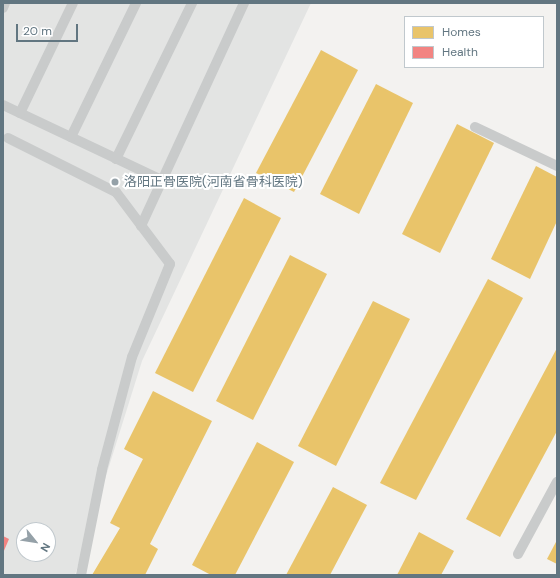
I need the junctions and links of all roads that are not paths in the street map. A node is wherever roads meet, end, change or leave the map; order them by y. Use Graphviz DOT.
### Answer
graph roads {
  1 [pos="5,3"];
  2 [pos="73,3"];
  3 [pos="136,3"];
  4 [pos="192,3"];
  5 [pos="244,3"];
  6 [pos="3,8"];
  7 [pos="3,105"];
  8 [pos="20,113"];
  9 [pos="475,127"];
  10 [pos="71,137"];
  11 [pos="8,138"];
  12 [pos="116,159"];
  13 [pos="557,166"];
  14 [pos="162,180"];
  15 [pos="141,226"];
  16 [pos="557,482"];
  17 [pos="518,554"];
  18 [pos="81,575"];
  1 -- 6 [label="lane"];
  2 -- 8 [label="lane"];
  3 -- 10 [label="lane"];
  4 -- 12 [label="lane"];
  5 -- 14 [label="lane"];
  7 -- 8 [label="lane"];
  8 -- 10 [label="lane"];
  9 -- 13 [label="lane"];
  10 -- 12 [label="lane"];
  11 -- 15 [label="lane"];
  12 -- 14 [label="lane"];
  14 -- 15 [label="lane"];
  15 -- 18 [label="lane"];
  16 -- 17 [label="lane"];
}
